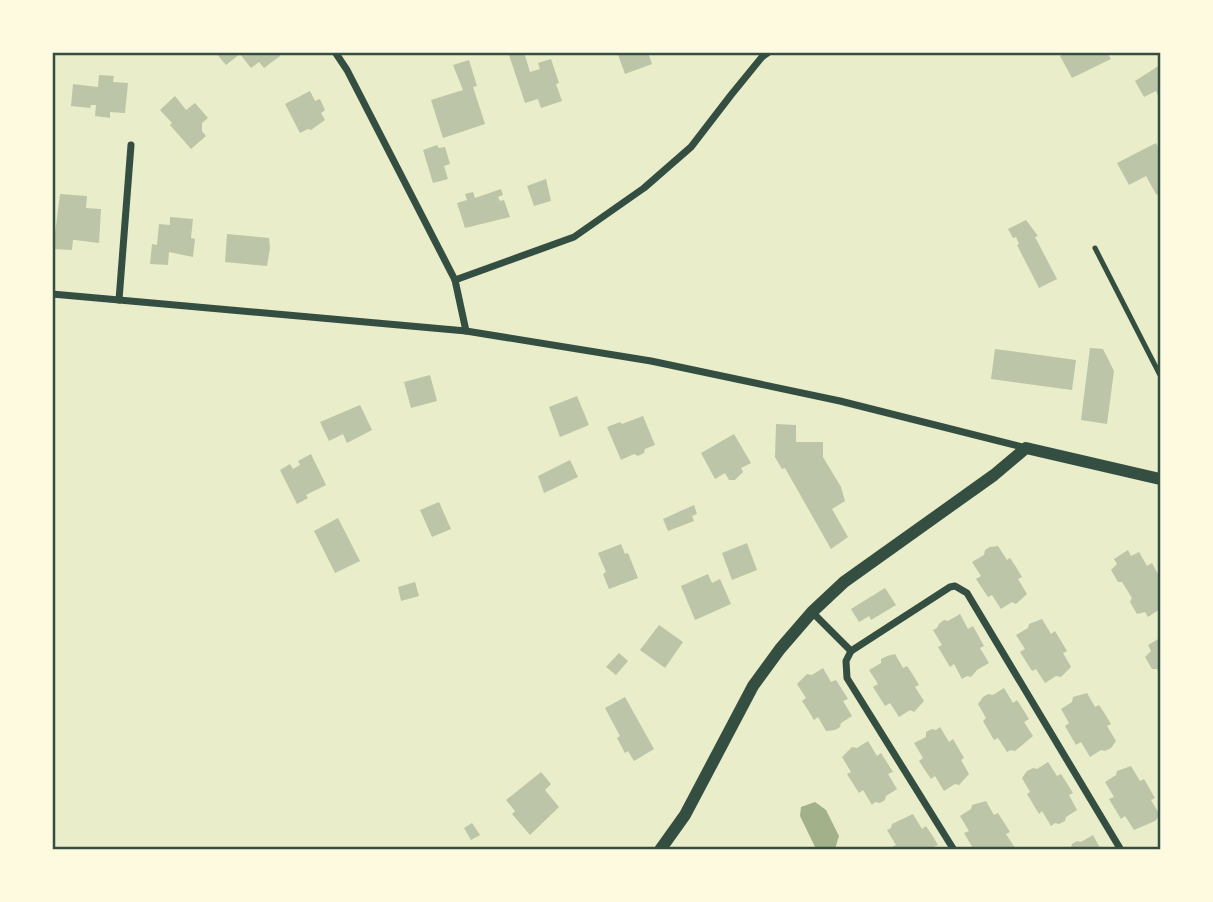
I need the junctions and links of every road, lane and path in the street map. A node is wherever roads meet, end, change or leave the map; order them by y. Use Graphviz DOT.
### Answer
graph roads {
  1 [pos="335,52"];
  2 [pos="769,52"];
  3 [pos="131,145"];
  4 [pos="1095,248"];
  5 [pos="455,281"];
  6 [pos="52,294"];
  7 [pos="119,300"];
  8 [pos="466,331"];
  9 [pos="1160,375"];
  10 [pos="1026,447"];
  11 [pos="1160,479"];
  12 [pos="812,612"];
  13 [pos="850,651"];
  14 [pos="660,849"];
  15 [pos="954,849"];
  16 [pos="1121,849"];
  1 -- 5 [label="street"];
  2 -- 5 [label="street"];
  3 -- 7 [label="street"];
  4 -- 9 [label="lane"];
  5 -- 8 [label="street"];
  6 -- 7 [label="street"];
  7 -- 8 [label="street"];
  8 -- 10 [label="street"];
  10 -- 11 [label="street"];
  10 -- 12 [label="street"];
  12 -- 13 [label="street"];
  12 -- 14 [label="street"];
  13 -- 15 [label="street"];
  13 -- 16 [label="street"];
}
